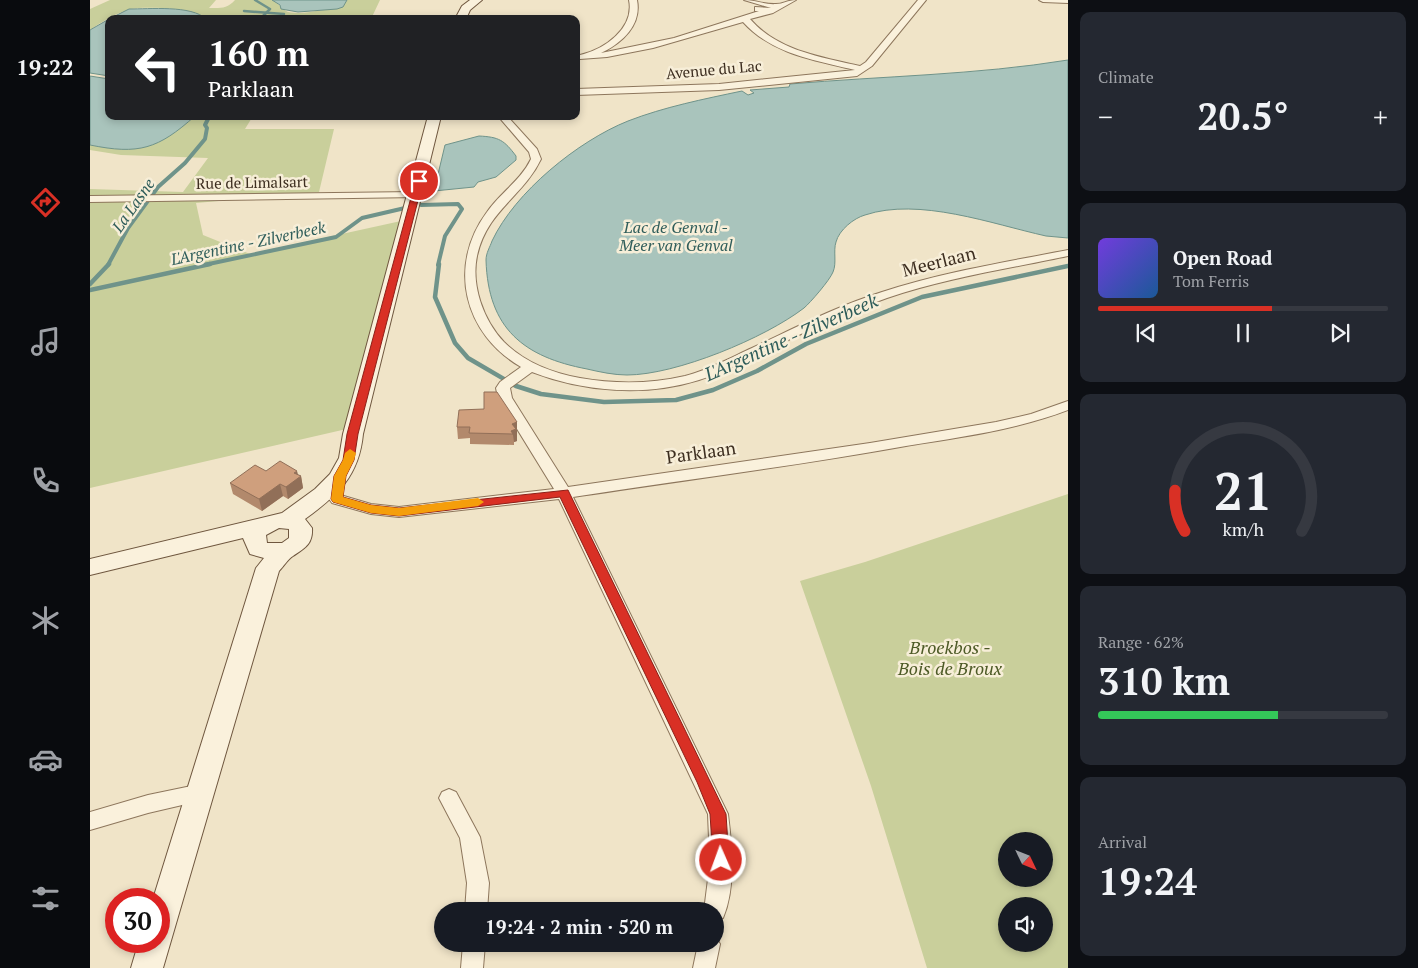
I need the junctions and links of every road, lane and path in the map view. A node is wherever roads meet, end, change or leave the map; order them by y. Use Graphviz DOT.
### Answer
graph roads {
  1 [pos="477,0"];
  2 [pos="633,0"];
  3 [pos="791,0"];
  4 [pos="922,0"];
  5 [pos="1043,0"];
  6 [pos="1068,1"];
  7 [pos="755,6"];
  8 [pos="462,15"];
  9 [pos="745,19"];
  10 [pos="580,58"];
  11 [pos="858,71"];
  12 [pos="580,92"];
  13 [pos="434,120"];
  14 [pos="506,120"];
  15 [pos="90,199"];
  16 [pos="414,201"];
  17 [pos="1065,259"];
  18 [pos="531,366"];
  19 [pos="1067,407"];
  20 [pos="340,476"];
  21 [pos="564,493"];
  22 [pos="337,499"];
  23 [pos="295,524"];
  24 [pos="267,548"];
  25 [pos="90,567"];
  26 [pos="201,793"];
  27 [pos="450,798"];
  28 [pos="90,821"];
  29 [pos="170,894"];
  30 [pos="477,902"];
  31 [pos="717,902"];
  32 [pos="473,952"];
  33 [pos="707,952"];
  34 [pos="151,953"];
  35 [pos="147,968"];
  36 [pos="472,968"];
  37 [pos="704,968"];
  1 -- 8 [label="street"];
  2 -- 10 [label="street"];
  3 -- 7 [label="street"];
  4 -- 11 [label="street"];
  5 -- 6 [label="street"];
  7 -- 9 [label="street"];
  9 -- 10 [label="street"];
  9 -- 11 [label="street"];
  11 -- 12 [label="street, Avenue du Lac"];
  13 -- 16 [label="street"];
  14 -- 18 [label="street, Meerlaan"];
  15 -- 16 [label="street, Rue de Limalsart"];
  16 -- 20 [label="street"];
  17 -- 18 [label="street, Meerlaan"];
  18 -- 21 [label="street"];
  19 -- 21 [label="street, Parklaan"];
  20 -- 22 [label="street"];
  20 -- 23 [label="street"];
  21 -- 22 [label="street, Parklaan"];
  21 -- 31 [label="street"];
  22 -- 23 [label="street"];
  23 -- 24 [label="street"];
  23 -- 24 [label="street"];
  24 -- 25 [label="street"];
  24 -- 26 [label="street"];
  26 -- 28 [label="street"];
  26 -- 29 [label="street"];
  27 -- 30 [label="street"];
  32 -- 36 [label="street"];
  33 -- 37 [label="street"];
  34 -- 35 [label="street"];
}
